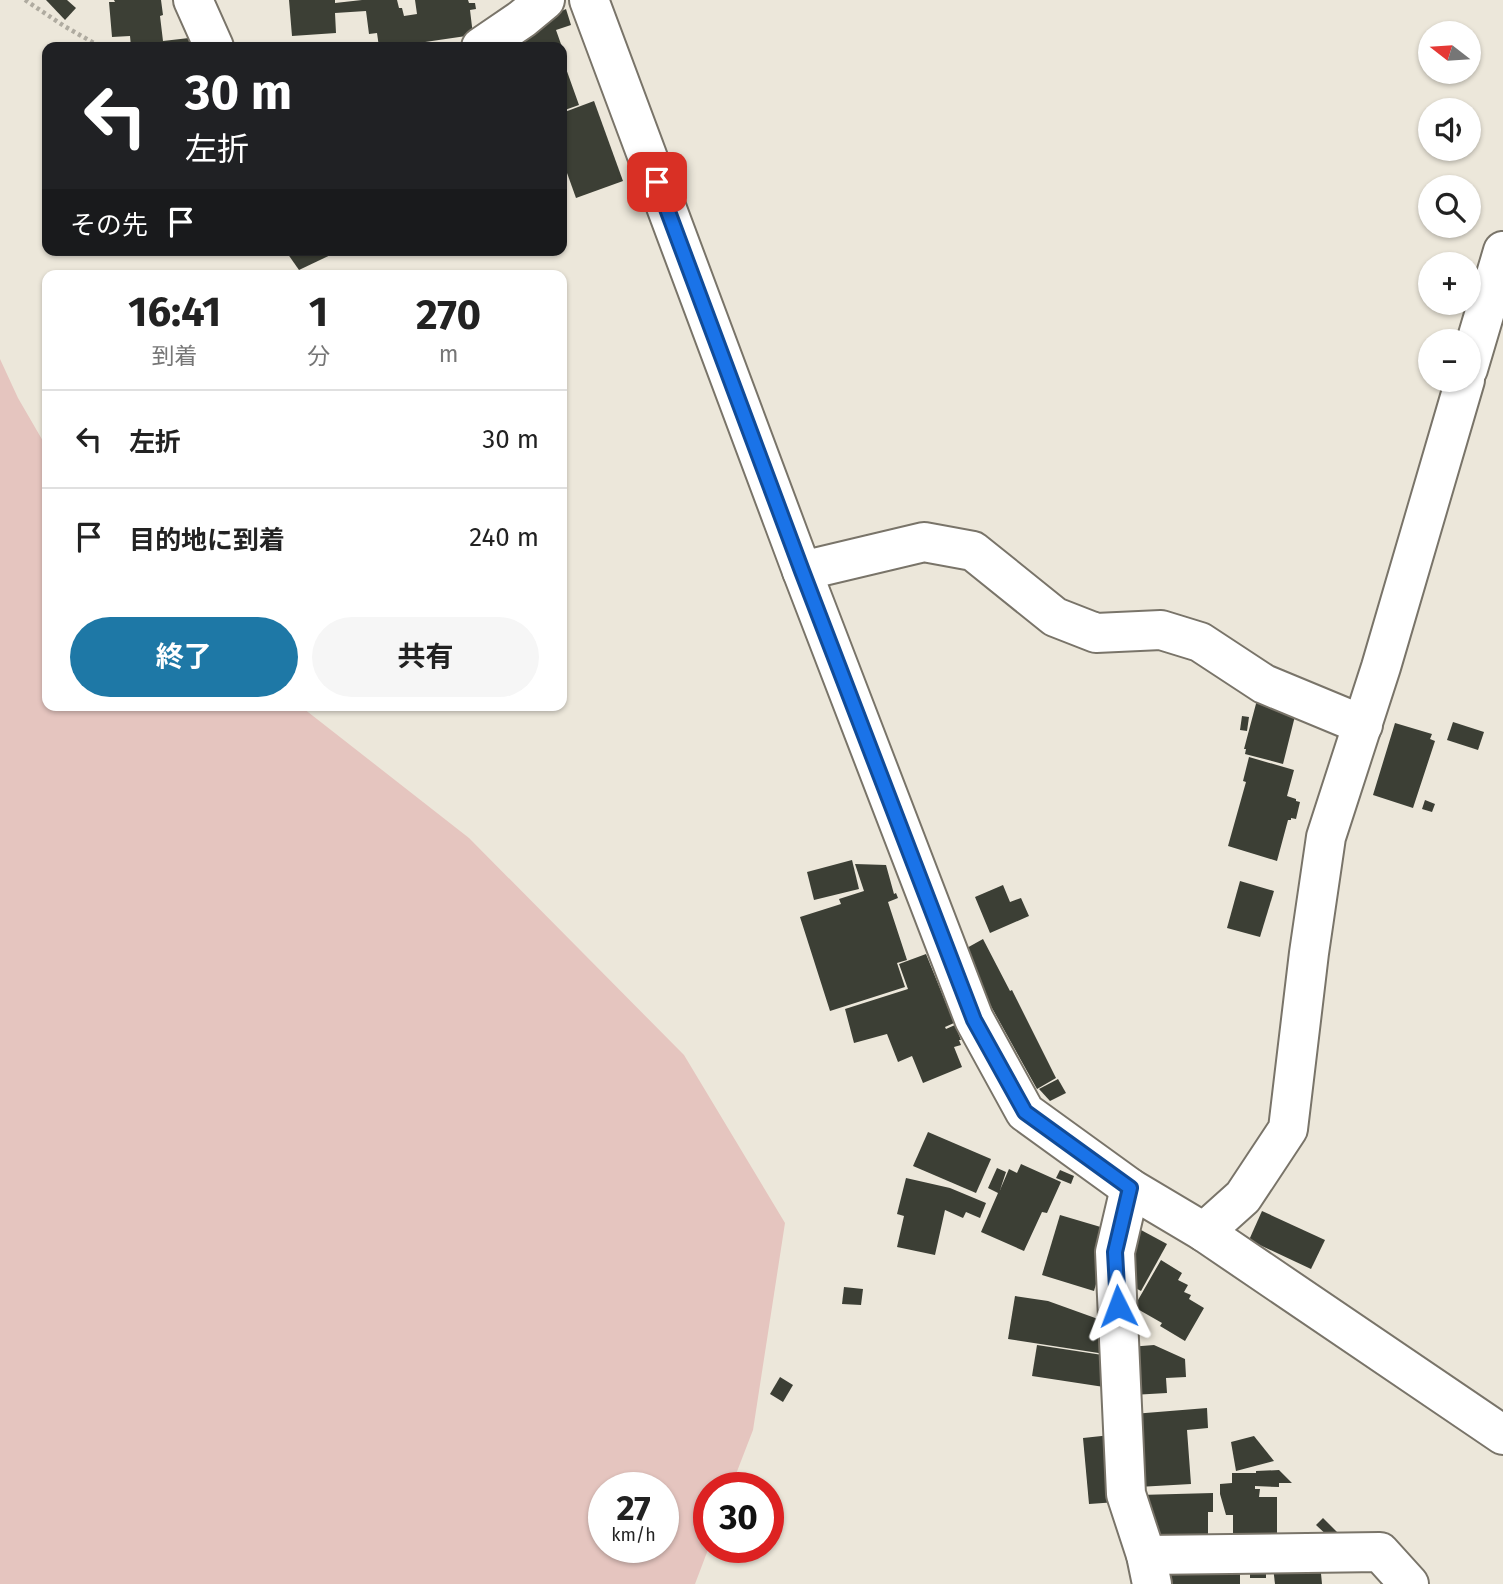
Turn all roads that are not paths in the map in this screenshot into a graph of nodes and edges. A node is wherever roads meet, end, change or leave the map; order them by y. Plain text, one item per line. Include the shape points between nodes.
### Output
1 (193, 0) edge
2 (544, 0) edge
3 (589, 0) edge
4 (212, 42) edge
5 (488, 42) edge
6 (1503, 251) edge
7 (1480, 329) edge
8 (1461, 392) edge
9 (802, 571) junction
10 (1363, 724) junction
11 (1130, 1188) junction
12 (1204, 1232) junction
13 (1503, 1434) edge
14 (1149, 1570) edge
15 (1409, 1584) edge

1 - 4 street
2 - 5 street
3 - 9 street
6 - 7 street
8 - 10 street
9 - 10 street via 924,542 973,551 1055,617 1096,633 1161,630 1200,642 1264,684
9 - 11 street via 974,1020 1025,1112
10 - 12 street via 1326,837 1289,1129 1243,1197
11 - 12 street
11 - 14 street via 1115,1252 1126,1494
12 - 13 street
14 - 15 street via 1380,1552

